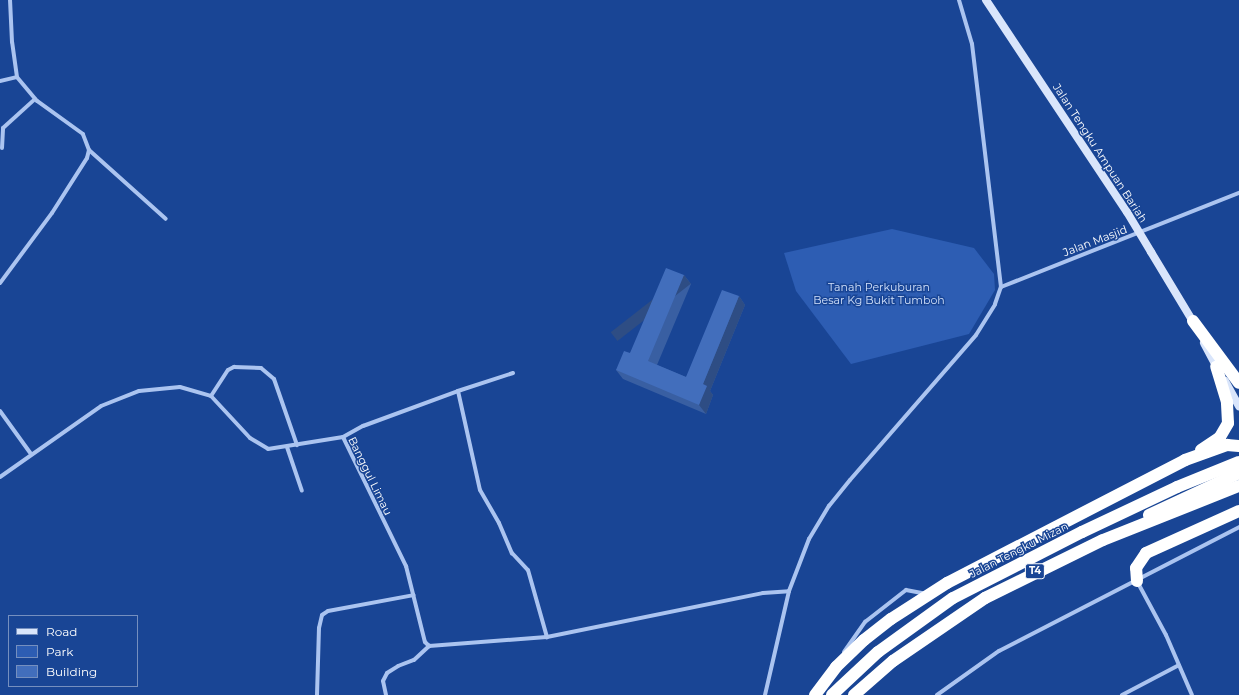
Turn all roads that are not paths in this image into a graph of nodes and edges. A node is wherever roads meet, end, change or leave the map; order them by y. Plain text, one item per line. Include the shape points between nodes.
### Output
1 (10, 0) edge
2 (959, 0) edge
3 (986, 0) edge
4 (17, 77) junction
5 (0, 81) edge
6 (35, 99) junction
7 (2, 148) dead end
8 (89, 150) junction
9 (1239, 193) edge
10 (166, 219) dead end
11 (0, 283) edge
12 (1001, 287) junction
13 (1193, 321) junction
14 (1216, 367) junction
15 (513, 373) dead end
16 (1239, 383) edge
17 (458, 391) junction
18 (211, 396) junction
19 (1239, 406) edge
20 (0, 411) edge
21 (342, 437) junction
22 (297, 445) junction
23 (1239, 446) edge
24 (288, 447) junction
25 (31, 454) junction
26 (1185, 460) junction
27 (1239, 462) edge
28 (1239, 473) edge
29 (0, 477) edge
30 (1239, 486) edge
31 (302, 491) dead end
32 (1239, 511) edge
33 (1239, 527) edge
34 (1103, 540) junction
35 (1137, 581) junction
36 (788, 592) junction
37 (414, 595) junction
38 (547, 637) junction
39 (429, 646) junction
40 (1179, 665) junction
41 (317, 695) edge
42 (386, 695) edge
43 (764, 695) edge
44 (815, 695) edge
45 (832, 695) edge
46 (854, 695) edge
47 (937, 695) edge
48 (1122, 695) edge
49 (1192, 695) edge

1 - 4 street
2 - 12 street via 972,44
3 - 13 main road, Jalan Tengku Ampuan Bariah, bridge via 1127,212
4 - 5 street
4 - 6 street
6 - 7 street via 3,128
6 - 8 street via 83,134
8 - 10 street
8 - 11 street via 84,163 52,213
9 - 12 street, Jalan Masjid
12 - 36 street via 976,335 829,506 802,555
13 - 14 main road, Jalan Tengku Ampuan Bariah
13 - 16 highway
14 - 19 main road, Jalan Tengku Ampuan Bariah
14 - 26 highway via 1227,402 1228,423 1220,437
15 - 17 street
17 - 21 street via 363,426
17 - 38 street via 480,490 499,522 512,553 528,570
18 - 22 street via 222,377 234,367 261,368 274,379
18 - 24 street, Banggul Limau via 257,444 268,449
18 - 25 street via 180,387 130,394 101,406
20 - 25 street
21 - 22 street, Banggul Limau
21 - 37 street, Banggul Limau via 406,566
22 - 24 street, Banggul Limau
23 - 26 highway via 1227,445
24 - 31 street
25 - 29 street
26 - 44 highway via 1028,539 891,618 836,667
27 - 45 highway, Jalan Tengku Mizan / T4 via 1177,487 1082,532 953,598 878,652
28 - 34 highway via 1170,503
30 - 34 highway, T4
32 - 35 highway via 1146,553 1136,568
33 - 35 street
34 - 46 highway, T4 via 985,598 899,656
35 - 40 street via 1166,634
35 - 47 street via 999,651
36 - 38 street via 763,593
36 - 43 street
37 - 39 street, Banggul Limau via 425,642
37 - 41 street via 328,611 322,615 318,628
38 - 39 street
39 - 42 street via 414,660 387,673 383,681
40 - 48 street
40 - 49 street

